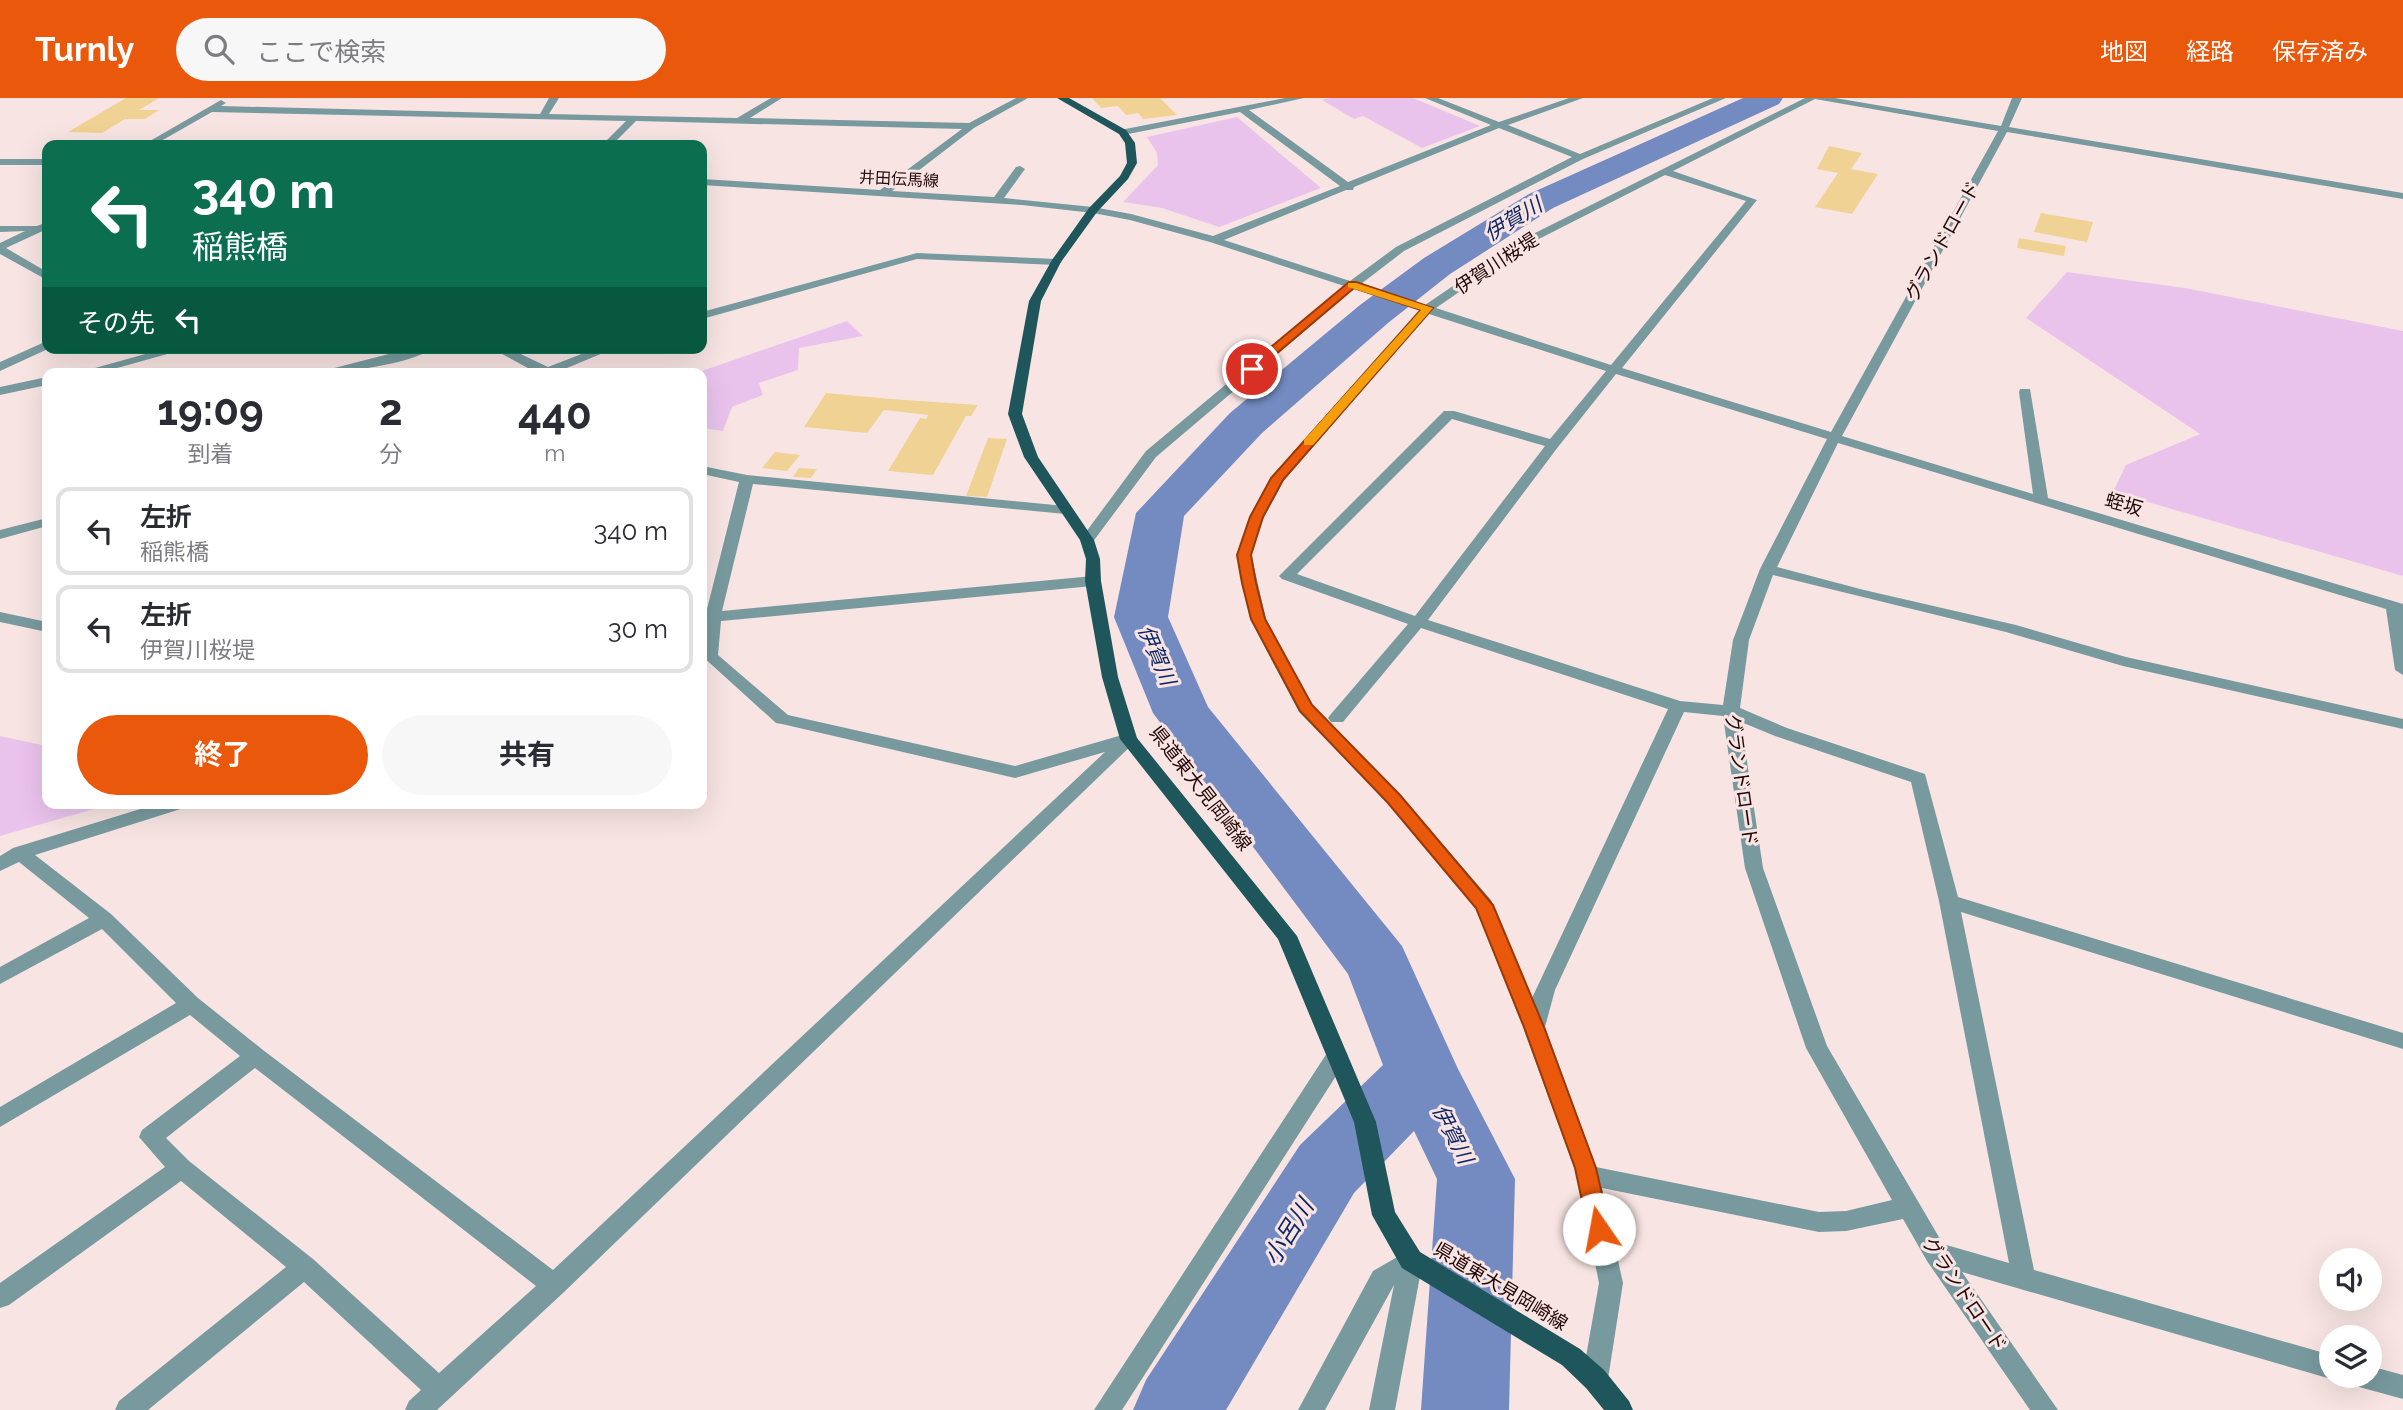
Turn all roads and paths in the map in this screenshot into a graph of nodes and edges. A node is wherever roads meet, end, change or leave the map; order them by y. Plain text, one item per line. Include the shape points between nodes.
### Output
1 (229, 98) edge
2 (365, 98) edge
3 (554, 98) edge
4 (777, 98) edge
5 (1023, 98) edge
6 (1062, 98) edge
7 (1299, 98) edge
8 (1430, 98) edge
9 (1578, 98) edge
10 (1721, 98) edge
11 (1812, 98) edge
12 (1819, 98) edge
13 (2017, 98) edge
14 (211, 109) junction
15 (1241, 109) junction
16 (346, 111) junction
17 (543, 116) junction
18 (634, 118) junction
19 (740, 120) junction
20 (971, 127) junction
21 (1497, 127) junction
22 (2003, 131) junction
23 (1123, 132) junction
24 (158, 140) edge
25 (612, 140) edge
26 (1580, 158) junction
27 (0, 162) edge
28 (42, 162) edge
29 (1020, 169) dead end
30 (1665, 172) junction
31 (707, 182) edge
32 (1349, 188) junction
33 (881, 194) junction
34 (2403, 196) edge
35 (996, 200) junction
36 (1093, 209) junction
37 (42, 227) edge
38 (0, 229) edge
39 (42, 229) edge
40 (1214, 240) junction
41 (0, 248) edge
42 (1056, 262) junction
43 (42, 274) edge
44 (1353, 284) junction
45 (1428, 308) junction
46 (707, 315) edge
47 (42, 347) edge
48 (159, 354) edge
49 (402, 354) edge
50 (509, 354) edge
51 (593, 354) edge
52 (0, 367) edge
53 (103, 368) edge
54 (342, 368) edge
55 (537, 368) edge
56 (556, 368) edge
57 (1615, 370) junction
58 (42, 382) edge
59 (0, 391) edge
60 (2025, 392) dead end
61 (1834, 438) junction
62 (1553, 444) junction
63 (707, 471) edge
64 (747, 479) junction
65 (2040, 501) junction
66 (1065, 510) junction
67 (42, 523) edge
68 (0, 535) edge
69 (1087, 540) junction
70 (1768, 569) junction
71 (1093, 581) junction
72 (2398, 607) edge
73 (0, 617) edge
74 (708, 617) edge
75 (1418, 622) junction
76 (42, 626) edge
77 (2403, 670) edge
78 (1678, 705) junction
79 (1731, 711) junction
80 (1337, 718) dead end
81 (2403, 724) edge
82 (1129, 739) junction
83 (162, 809) edge
84 (20, 853) junction
85 (0, 864) edge
86 (1949, 901) junction
87 (104, 919) junction
88 (0, 976) edge
89 (191, 1004) junction
90 (1534, 1027) junction
91 (2403, 1041) edge
92 (255, 1056) junction
93 (1337, 1056) junction
94 (0, 1118) edge
95 (181, 1168) junction
96 (1588, 1175) junction
97 (1909, 1207) junction
98 (1935, 1253) junction
99 (1411, 1260) junction
100 (304, 1268) junction
101 (2025, 1280) junction
102 (554, 1285) junction
103 (0, 1297) edge
104 (2319, 1364) edge
105 (1595, 1379) junction
106 (2382, 1382) edge
107 (2403, 1387) edge
108 (439, 1390) junction
109 (128, 1410) edge
110 (418, 1410) edge
111 (1107, 1410) edge
112 (1311, 1410) edge
113 (1382, 1410) edge
114 (1620, 1410) edge
115 (2045, 1410) edge

1 - 14 street
2 - 16 street
3 - 17 street
4 - 19 street
5 - 20 street
6 - 23 main road
7 - 15 street
8 - 21 street
9 - 21 street
10 - 26 street
11 - 30 street, 伊賀川桜堤
12 - 22 street
13 - 22 street, グランドロード
14 - 16 street
14 - 24 street
15 - 23 street
15 - 32 street
16 - 17 street
17 - 18 street
18 - 19 street
18 - 25 street
19 - 20 street
20 - 33 street
21 - 26 street
21 - 32 street
22 - 34 street
22 - 61 street, グランドロード
23 - 36 main road, 県道東大見岡崎線 via 1130,143 1132,163
26 - 44 street via 1400,249
27 - 28 street
29 - 35 street
30 - 45 street, 伊賀川桜堤 via 1523,243
30 - 57 street via 1752,200
31 - 33 street, 井田伝馬線
32 - 40 street
33 - 35 street, 井田伝馬線
35 - 36 street, 井田伝馬線
36 - 40 street, 井田伝馬線
36 - 42 main road, 県道東大見岡崎線
37 - 38 street
39 - 41 street
40 - 44 street, 井田伝馬線
41 - 43 street
42 - 46 street via 917,256
42 - 66 main road, 県道東大見岡崎線 via 1035,301 1015,414 1031,457
44 - 45 street, 井田伝馬線
44 - 69 street via 1151,453
45 - 57 street, 蛭坂
45 - 90 street, 伊賀川桜堤 via 1278,478 1256,517 1244,555 1258,619 1305,708 1394,799 1484,905
47 - 52 street
48 - 53 street
49 - 54 street
50 - 55 street
51 - 56 street
57 - 61 street, 蛭坂
57 - 62 street
58 - 59 street
60 - 65 street
61 - 65 street, 蛭坂
61 - 70 street, グランドロード
62 - 75 street
62 - 75 street via 1449,414 1287,576
63 - 64 street
64 - 66 street
64 - 74 street
65 - 72 street, 蛭坂
66 - 69 main road, 県道東大見岡崎線
67 - 68 street
69 - 71 main road, 県道東大見岡崎線
70 - 79 street, グランドロード via 1741,639
70 - 81 street via 2010,628 2123,661
71 - 74 street
71 - 82 main road, 県道東大見岡崎線 via 1110,677
72 - 77 street
73 - 76 street
74 - 82 street via 709,656 782,719 1015,772
75 - 78 street
75 - 80 street
78 - 79 street
78 - 90 street via 1545,990
79 - 86 street via 1919,778
79 - 97 street, グランドロード via 1754,869 1817,1048
82 - 93 main road, 県道東大見岡崎線 via 1287,936
82 - 102 street
83 - 84 street
84 - 85 street
84 - 87 street
86 - 91 street
86 - 101 street
87 - 88 street
87 - 89 street
89 - 92 street
89 - 94 street
90 - 96 street, 伊賀川桜堤
92 - 95 street via 150,1137
92 - 102 street
93 - 99 main road, 県道東大見岡崎線 via 1365,1122 1384,1215
93 - 111 street
95 - 100 street
95 - 103 street
96 - 97 street via 1819,1222
96 - 105 street, 伊賀川桜堤 via 1611,1283
97 - 98 street, グランドロード
98 - 101 street
98 - 115 street, グランドロード
99 - 105 main road, 県道東大見岡崎線 via 1571,1357
99 - 112 street via 1382,1279
99 - 113 street
100 - 108 street
100 - 109 street
101 - 104 street
102 - 108 street
105 - 114 main road, 県道東大見岡崎線
106 - 107 street
108 - 110 street

